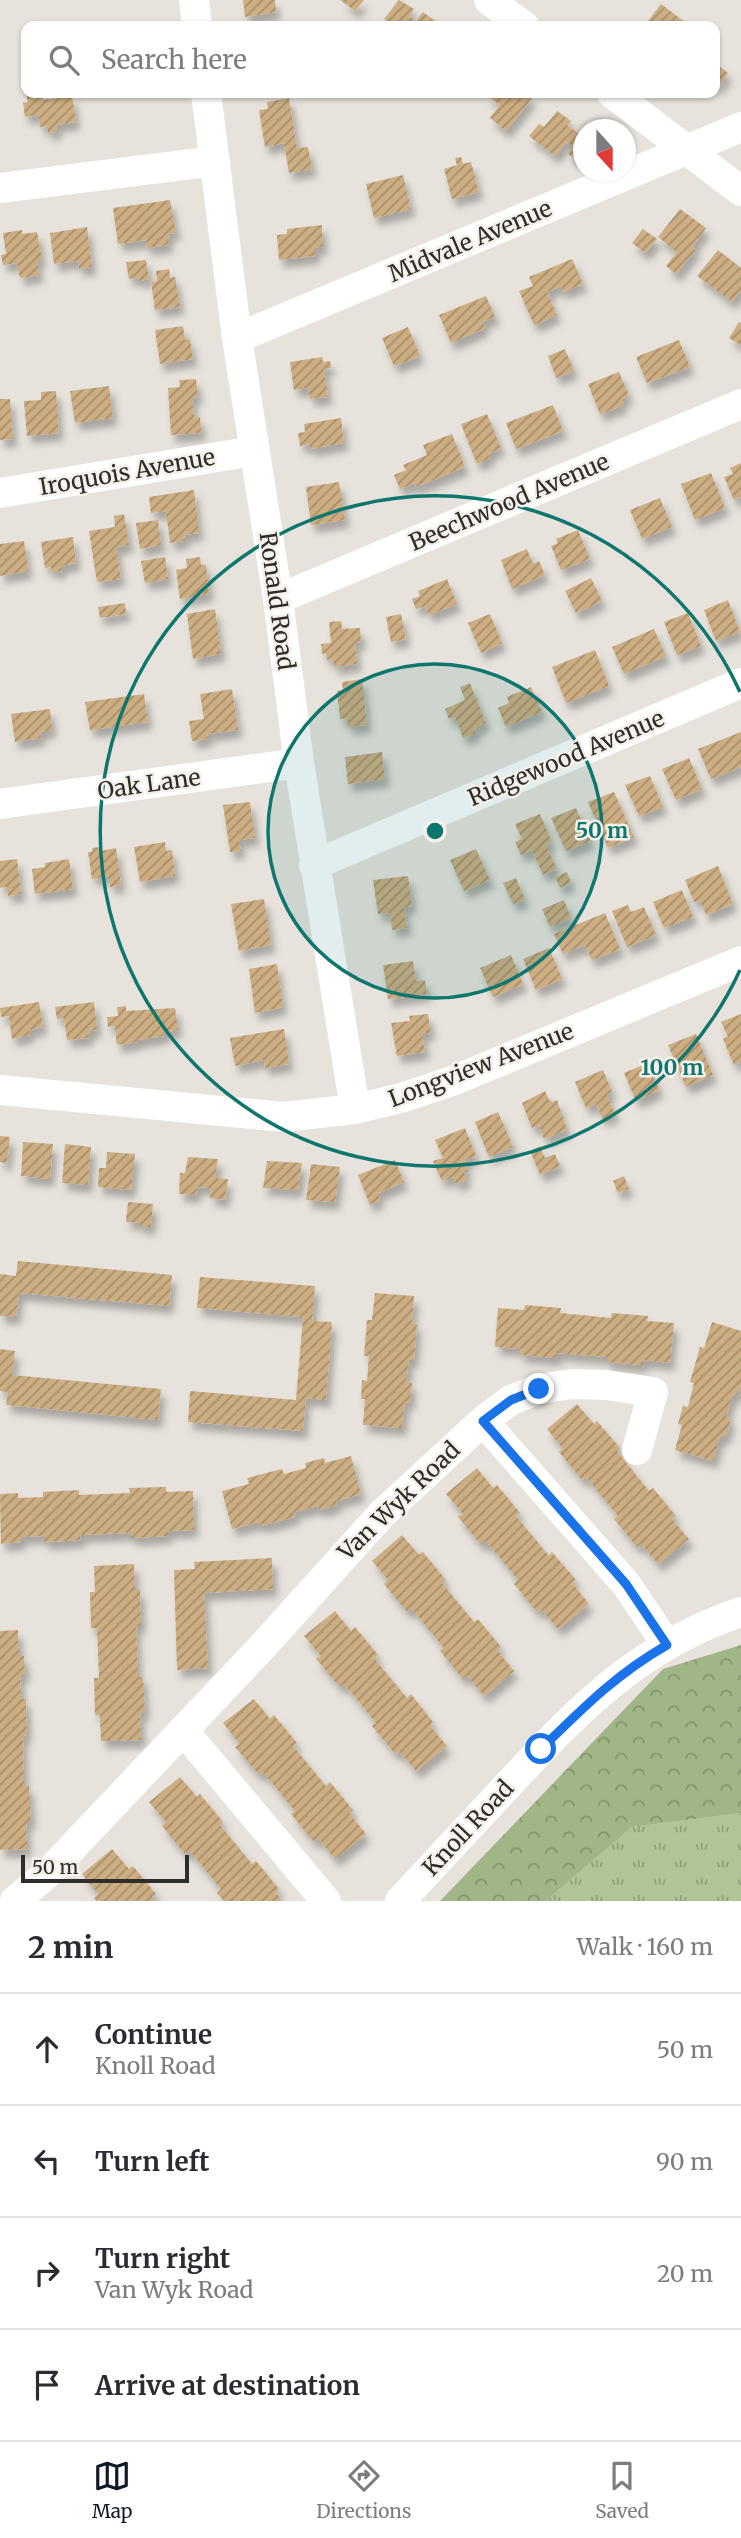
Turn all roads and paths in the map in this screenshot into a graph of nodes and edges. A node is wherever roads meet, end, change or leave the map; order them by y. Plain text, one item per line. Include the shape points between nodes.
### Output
1 (194, 0) edge
2 (489, 0) edge
3 (196, 21) edge
4 (517, 21) edge
5 (207, 98) edge
6 (619, 98) edge
7 (741, 127) edge
8 (687, 149) junction
9 (215, 161) junction
10 (0, 188) edge
11 (741, 191) edge
12 (237, 338) junction
13 (741, 404) edge
14 (254, 451) junction
15 (0, 493) edge
16 (278, 599) junction
17 (741, 683) edge
18 (299, 763) junction
19 (0, 804) edge
20 (314, 865) junction
21 (741, 961) edge
22 (0, 1090) edge
23 (355, 1109) junction
24 (483, 1421) junction
25 (638, 1450) dead end
26 (741, 1612) edge
27 (667, 1645) junction
28 (183, 1730) junction
29 (15, 1901) edge
30 (326, 1901) edge
31 (400, 1901) edge

1 - 3 street
2 - 4 street
5 - 9 street, Ronald Road
6 - 8 street
7 - 8 street, Midvale Avenue
8 - 11 street
8 - 12 street, Midvale Avenue
9 - 10 street
9 - 12 street, Ronald Road
12 - 14 street, Ronald Road
13 - 16 street, Beechwood Avenue
14 - 15 street, Iroquois Avenue
14 - 16 street, Ronald Road
16 - 18 street, Ronald Road
17 - 20 street, Ridgewood Avenue
18 - 19 street, Oak Lane
18 - 20 street, Ronald Road
20 - 23 street, Ronald Road
21 - 23 street, Longview Avenue via 455,1080
22 - 23 street, Longview Avenue via 284,1117
24 - 25 street, Van Wyk Road via 511,1400 539,1389 572,1384 653,1392
24 - 27 street via 626,1584
24 - 28 street, Van Wyk Road via 382,1514
26 - 27 street, Knoll Road
27 - 31 street, Knoll Road via 602,1689
28 - 29 street, Van Wyk Road via 49,1872
28 - 30 street

